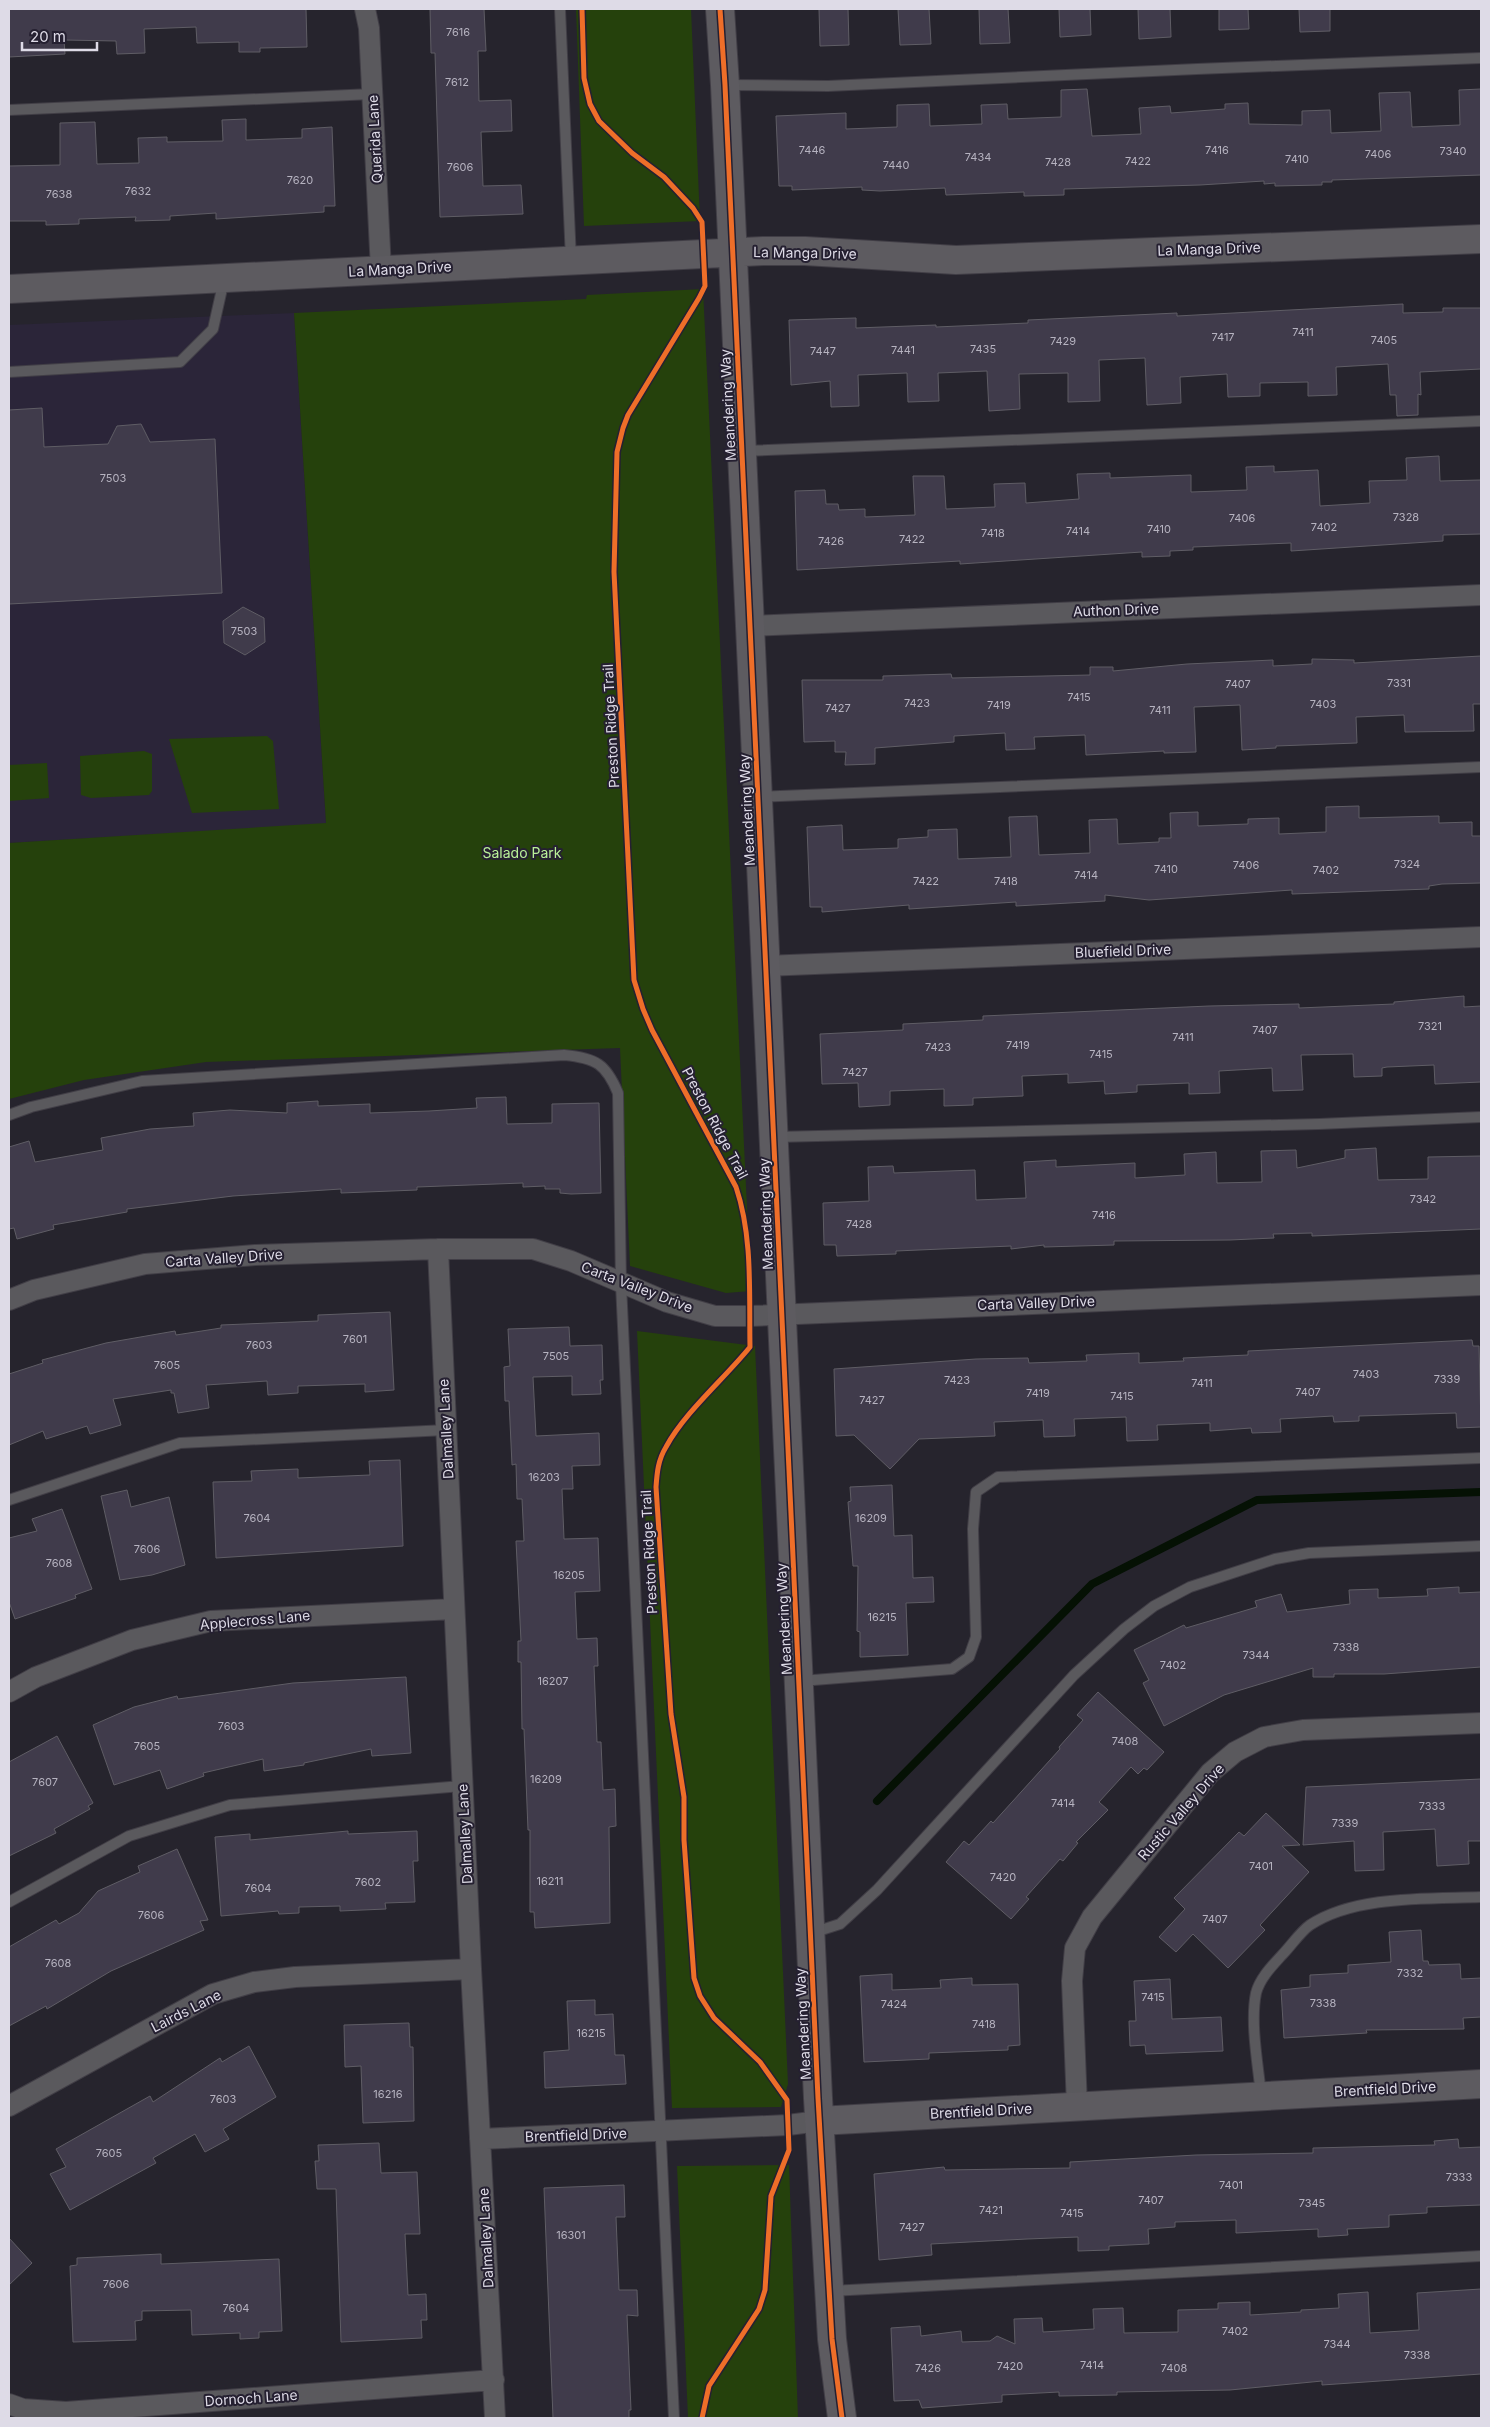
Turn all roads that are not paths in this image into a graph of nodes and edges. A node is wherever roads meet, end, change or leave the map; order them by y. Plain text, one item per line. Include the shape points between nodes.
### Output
1 (365, 9) edge
2 (560, 9) edge
3 (720, 9) edge
4 (1481, 58) edge
5 (725, 85) junction
6 (372, 94) junction
7 (9, 110) edge
8 (1481, 239) edge
9 (732, 253) junction
10 (571, 261) junction
11 (381, 270) junction
12 (224, 277) junction
13 (9, 289) edge
14 (9, 372) edge
15 (1481, 421) edge
16 (741, 451) junction
17 (1481, 595) edge
18 (750, 626) junction
19 (1481, 768) edge
20 (758, 797) junction
21 (1481, 937) edge
22 (765, 966) junction
23 (9, 1114) edge
24 (1481, 1117) edge
25 (774, 1137) junction
26 (438, 1249) junction
27 (621, 1284) junction
28 (1481, 1285) edge
29 (9, 1300) edge
30 (781, 1314) junction
31 (446, 1430) junction
32 (1481, 1458) edge
33 (9, 1500) edge
34 (1481, 1546) edge
35 (454, 1609) junction
36 (798, 1681) junction
37 (9, 1692) edge
38 (1481, 1722) edge
39 (462, 1786) junction
40 (1481, 1897) edge
41 (9, 1902) edge
42 (810, 1934) junction
43 (471, 1969) junction
44 (1481, 2084) edge
45 (1261, 2096) junction
46 (9, 2106) edge
47 (1077, 2106) junction
48 (820, 2121) junction
49 (660, 2131) junction
50 (480, 2139) junction
51 (1481, 2256) edge
52 (828, 2291) junction
53 (494, 2380) junction
54 (9, 2404) edge
55 (495, 2418) edge
56 (674, 2418) edge
57 (842, 2418) edge

1 - 6 street, Querida Lane
2 - 10 lane
3 - 5 street, Meandering Way
4 - 5 lane via 828,86
5 - 9 street, Meandering Way
6 - 7 lane
6 - 11 street, Querida Lane
8 - 9 street, La Manga Drive via 956,260 805,251
9 - 10 street, La Manga Drive
9 - 16 street, Meandering Way
10 - 11 street, La Manga Drive
11 - 12 street, La Manga Drive
12 - 13 street, La Manga Drive
12 - 14 lane via 214,329 180,362
15 - 16 lane
16 - 18 street, Meandering Way
17 - 18 street, Authon Drive
18 - 20 street, Meandering Way
19 - 20 lane
20 - 22 street, Meandering Way
21 - 22 street, Bluefield Drive
22 - 25 street, Meandering Way
23 - 27 lane via 142,1081 554,1056 585,1057 604,1066 618,1093
24 - 25 lane
25 - 30 street, Meandering Way
26 - 27 street, Carta Valley Drive via 533,1250 571,1261
26 - 29 street, Carta Valley Drive via 255,1255 145,1264 34,1290
26 - 31 street, Dalmalley Lane
27 - 30 street, Carta Valley Drive via 715,1316
27 - 49 lane
28 - 30 street, Carta Valley Drive
30 - 36 street, Meandering Way
31 - 33 lane via 180,1443
31 - 35 street, Dalmalley Lane
32 - 36 lane via 998,1477 976,1492 973,1529 976,1637 968,1657 952,1669
34 - 42 lane via 1309,1553 1275,1559 1190,1587 1154,1606 1074,1675 877,1890 840,1924
35 - 37 street, Applecross Lane via 211,1621 132,1640 36,1677
35 - 39 street, Dalmalley Lane
36 - 42 street, Meandering Way
38 - 47 street, Rustic Valley Drive via 1303,1730 1264,1738 1235,1752 1210,1773 1092,1917 1075,1948 1072,1981
39 - 41 lane via 230,1805 129,1836
39 - 43 street, Dalmalley Lane
40 - 45 lane via 1365,1905 1333,1912 1309,1926 1265,1974 1257,1991 1254,2012
42 - 48 street, Meandering Way
43 - 46 street, Lairds Lane via 295,1977 213,1994
43 - 50 street, Dalmalley Lane
44 - 45 street, Brentfield Drive
45 - 47 street, Brentfield Drive
47 - 48 street, Brentfield Drive
48 - 49 street, Brentfield Drive
48 - 52 street, Meandering Way
49 - 50 street, Brentfield Drive
49 - 56 lane
50 - 53 street, Dalmalley Lane
51 - 52 lane
52 - 57 street, Meandering Way
53 - 54 street, Dornoch Lane via 66,2412 23,2409
53 - 55 street, Dalmalley Lane

